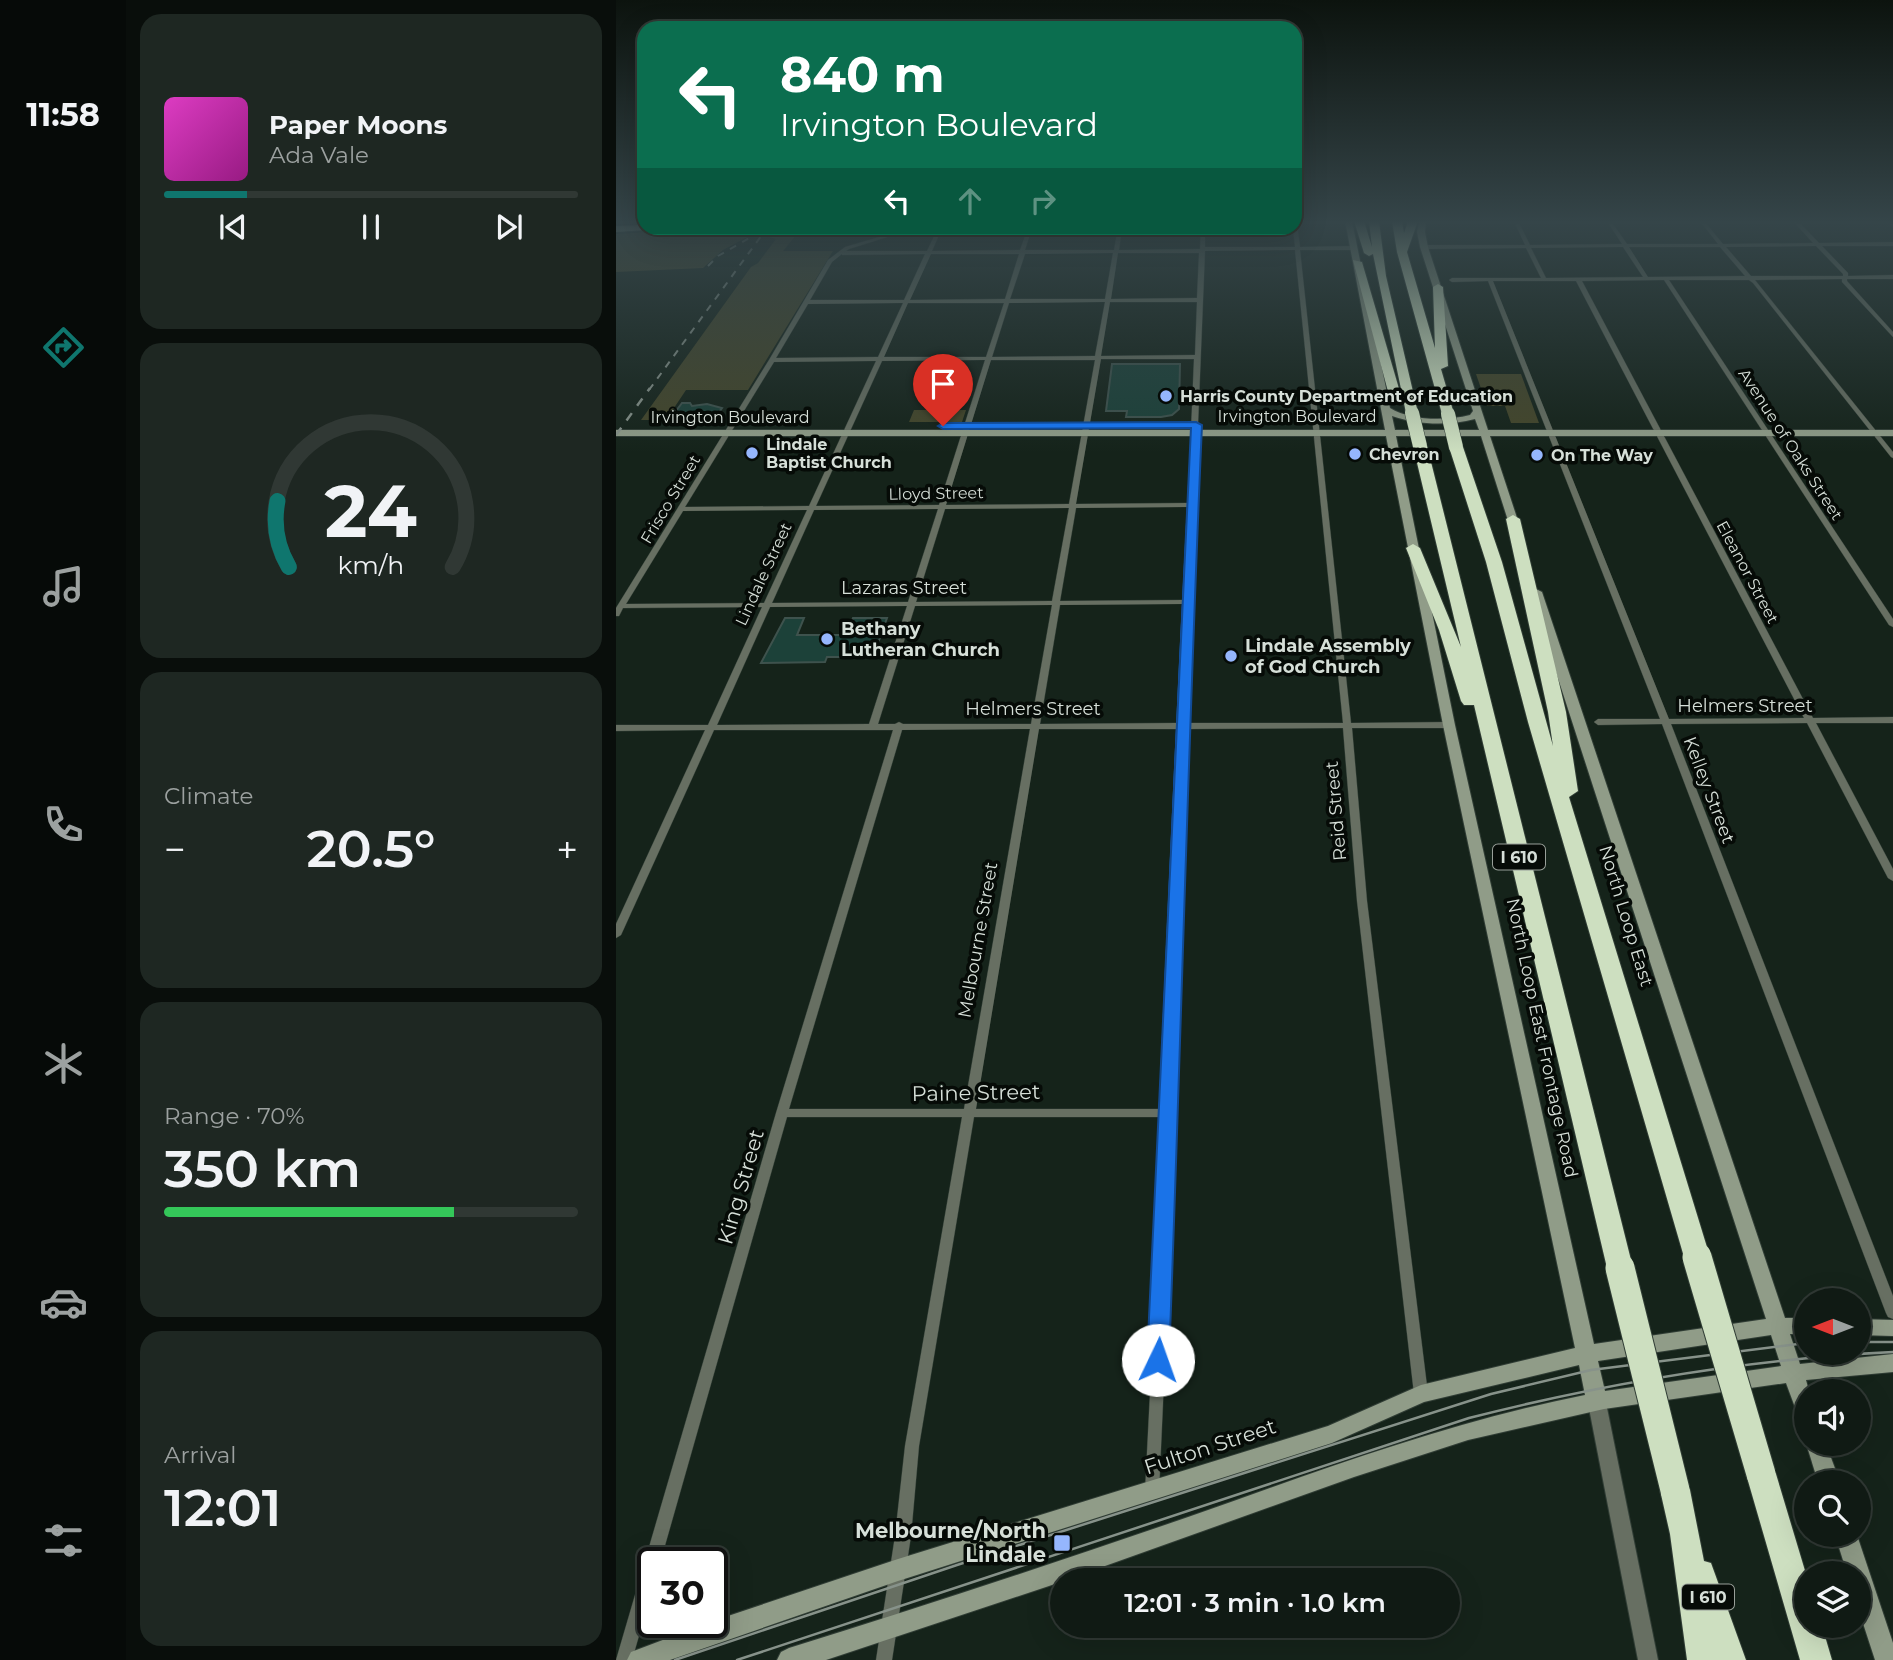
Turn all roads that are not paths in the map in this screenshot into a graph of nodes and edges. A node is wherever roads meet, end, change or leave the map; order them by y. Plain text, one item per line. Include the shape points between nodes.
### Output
1 (808, 298) edge
2 (909, 298) edge
3 (1008, 298) edge
4 (1303, 298) edge
5 (1364, 298) edge
6 (1369, 298) edge
7 (1385, 298) edge
8 (1415, 298) edge
9 (1439, 298) edge
10 (1442, 298) edge
11 (1498, 298) edge
12 (1588, 298) edge
13 (1678, 298) edge
14 (1767, 298) edge
15 (1860, 298) edge
16 (1200, 300) joint
17 (1107, 301) junction
18 (806, 302) junction
19 (907, 302) junction
20 (1007, 302) junction
21 (1893, 335) edge
22 (1198, 357) junction
23 (988, 358) junction
24 (1098, 358) junction
25 (881, 359) junction
26 (772, 360) junction
27 (1385, 409) junction
28 (1446, 410) junction
29 (1478, 411) junction
30 (1406, 413) junction
31 (616, 425) edge
32 (1893, 425) edge
33 (729, 428) junction
34 (1196, 428) junction
35 (1315, 428) junction
36 (690, 429) junction
37 (1085, 429) junction
38 (1872, 429) junction
39 (847, 430) junction
40 (966, 430) junction
41 (1657, 430) junction
42 (1765, 430) junction
43 (1551, 431) junction
44 (616, 433) edge
45 (1893, 433) edge
46 (1389, 434) junction
47 (1486, 437) junction
48 (1893, 456) edge
49 (1071, 505) junction
50 (1192, 505) junction
51 (941, 507) junction
52 (680, 509) junction
53 (811, 509) junction
54 (1513, 519) junction
55 (1413, 548) junction
56 (1187, 602) junction
57 (911, 604) junction
58 (1056, 604) junction
59 (766, 605) junction
60 (618, 610) edge
61 (1893, 625) edge
62 (1893, 720) edge
63 (1810, 721) junction
64 (1598, 722) dead end
65 (1666, 722) junction
66 (1182, 724) junction
67 (1347, 724) junction
68 (1450, 724) junction
69 (899, 725) junction
70 (1034, 725) junction
71 (873, 726) junction
72 (616, 728) edge
73 (710, 728) junction
74 (1514, 835) junction
75 (1578, 854) junction
76 (1893, 878) edge
77 (616, 935) edge
78 (782, 1113) junction
79 (968, 1113) junction
80 (1170, 1113) junction
81 (1893, 1313) edge
82 (1776, 1326) junction
83 (1794, 1326) edge
84 (1871, 1327) edge
85 (1893, 1328) edge
86 (1587, 1354) junction
87 (1893, 1363) edge
88 (1793, 1372) junction
89 (1795, 1379) edge
90 (1421, 1394) junction
91 (1597, 1402) junction
92 (1152, 1492) junction
93 (1685, 1534) junction
94 (1850, 1547) edge
95 (898, 1570) junction
96 (890, 1627) junction
97 (624, 1660) edge
98 (639, 1660) edge
99 (789, 1660) edge
100 (884, 1660) edge
101 (1648, 1660) edge
102 (1703, 1660) edge
103 (1730, 1660) edge
104 (1816, 1660) edge
105 (1887, 1660) edge

1 - 18 street, Frisco Street
2 - 19 street, Lindale Street
3 - 20 street
4 - 35 street, Reid Street
5 - 27 main road, North Loop East Frontage Road
6 - 30 highway
7 - 30 highway, I 610
8 - 28 highway, North Loop East
9 - 28 highway
10 - 29 main road
11 - 43 street, Kelley Street
12 - 41 street, Eleanor Street
13 - 42 street, Avenue of Oaks Street
14 - 38 street
15 - 21 street
16 - 17 street
16 - 22 street
17 - 20 street
17 - 24 street, Melbourne Street
18 - 19 street
18 - 26 street, Frisco Street
19 - 20 street
19 - 25 street, Lindale Street
20 - 23 street
22 - 24 street
22 - 34 street
23 - 24 street
23 - 25 street
23 - 40 street
24 - 37 street, Melbourne Street
25 - 26 street
25 - 39 street, Lindale Street
26 - 33 street, Frisco Street
27 - 29 main road via 1404,418 1461,420
27 - 46 main road, North Loop East Frontage Road
28 - 75 highway, North Loop East, bridge
29 - 47 main road
30 - 74 highway, I 610, bridge
31 - 36 main road, Irvington Boulevard
32 - 38 main road, Irvington Boulevard
33 - 36 main road, Irvington Boulevard
33 - 39 main road, Irvington Boulevard
33 - 52 street, Frisco Street
34 - 35 main road, Irvington Boulevard
34 - 37 main road, Irvington Boulevard
34 - 50 street
35 - 46 main road, Irvington Boulevard
35 - 67 street, Reid Street
36 - 44 main road, Irvington Boulevard
37 - 40 main road, Irvington Boulevard
37 - 49 street, Melbourne Street
38 - 42 main road, Irvington Boulevard
38 - 45 main road, Irvington Boulevard
38 - 48 street
39 - 40 main road, Irvington Boulevard
39 - 53 street, Lindale Street
40 - 51 street
41 - 42 main road, Irvington Boulevard
41 - 43 main road, Irvington Boulevard
41 - 63 street, Eleanor Street
42 - 61 street, Avenue of Oaks Street
43 - 47 main road, Irvington Boulevard
43 - 65 street, Kelley Street
46 - 47 main road, Irvington Boulevard
46 - 47 main road via 1402,440 1469,442
46 - 55 main road, North Loop East Frontage Road
47 - 54 main road
49 - 50 street, Lloyd Street
49 - 51 street, Lloyd Street
49 - 58 street, Melbourne Street
50 - 56 street
51 - 53 street, Lloyd Street
51 - 57 street
52 - 53 street, Lloyd Street
52 - 60 street, Frisco Street
53 - 59 street, Lindale Street
54 - 75 highway via 1557,712
54 - 82 main road
55 - 68 main road, North Loop East Frontage Road
55 - 74 highway via 1447,630
56 - 58 street, Lazaras Street
56 - 66 street
57 - 58 street, Lazaras Street
57 - 59 street, Lazaras Street
57 - 71 street
58 - 70 street, Melbourne Street
59 - 60 street, Lazaras Street
59 - 73 street, Lindale Street
62 - 63 street, Helmers Street
63 - 65 street, Helmers Street
63 - 76 street, Eleanor Street
64 - 65 street, Helmers Street
65 - 81 street, Kelley Street
66 - 67 street, Helmers Street
66 - 70 street, Helmers Street
66 - 80 street
67 - 68 street, Helmers Street
67 - 90 street, Reid Street via 1362,901
68 - 86 main road, North Loop East Frontage Road
69 - 70 street, Helmers Street
69 - 71 street, Helmers Street
69 - 78 street, King Street
70 - 79 street, Melbourne Street
71 - 73 street, Helmers Street
72 - 73 street, Helmers Street
73 - 77 street, Lindale Street
74 - 93 highway, I 610, bridge
75 - 104 highway, North Loop East, bridge
78 - 79 street, Paine Street
78 - 97 street, King Street
79 - 80 street, Paine Street
79 - 95 street, Melbourne Street via 912,1446
80 - 92 street
82 - 83 main road, Fulton Street
82 - 86 main road, Fulton Street
82 - 88 main road
84 - 85 main road
86 - 90 main road, Fulton Street
86 - 91 main road, North Loop East Frontage Road
87 - 88 main road
88 - 89 main road
88 - 91 main road
90 - 92 main road, Fulton Street via 1332,1434
91 - 96 main road via 1504,1422 1406,1453
91 - 101 street, North Loop East Frontage Road
92 - 95 main road, Fulton Street
93 - 102 highway
93 - 103 highway, I 610
94 - 105 main road
95 - 96 street, Melbourne Street
95 - 98 main road, Fulton Street
96 - 99 main road
96 - 100 street, Melbourne Street

